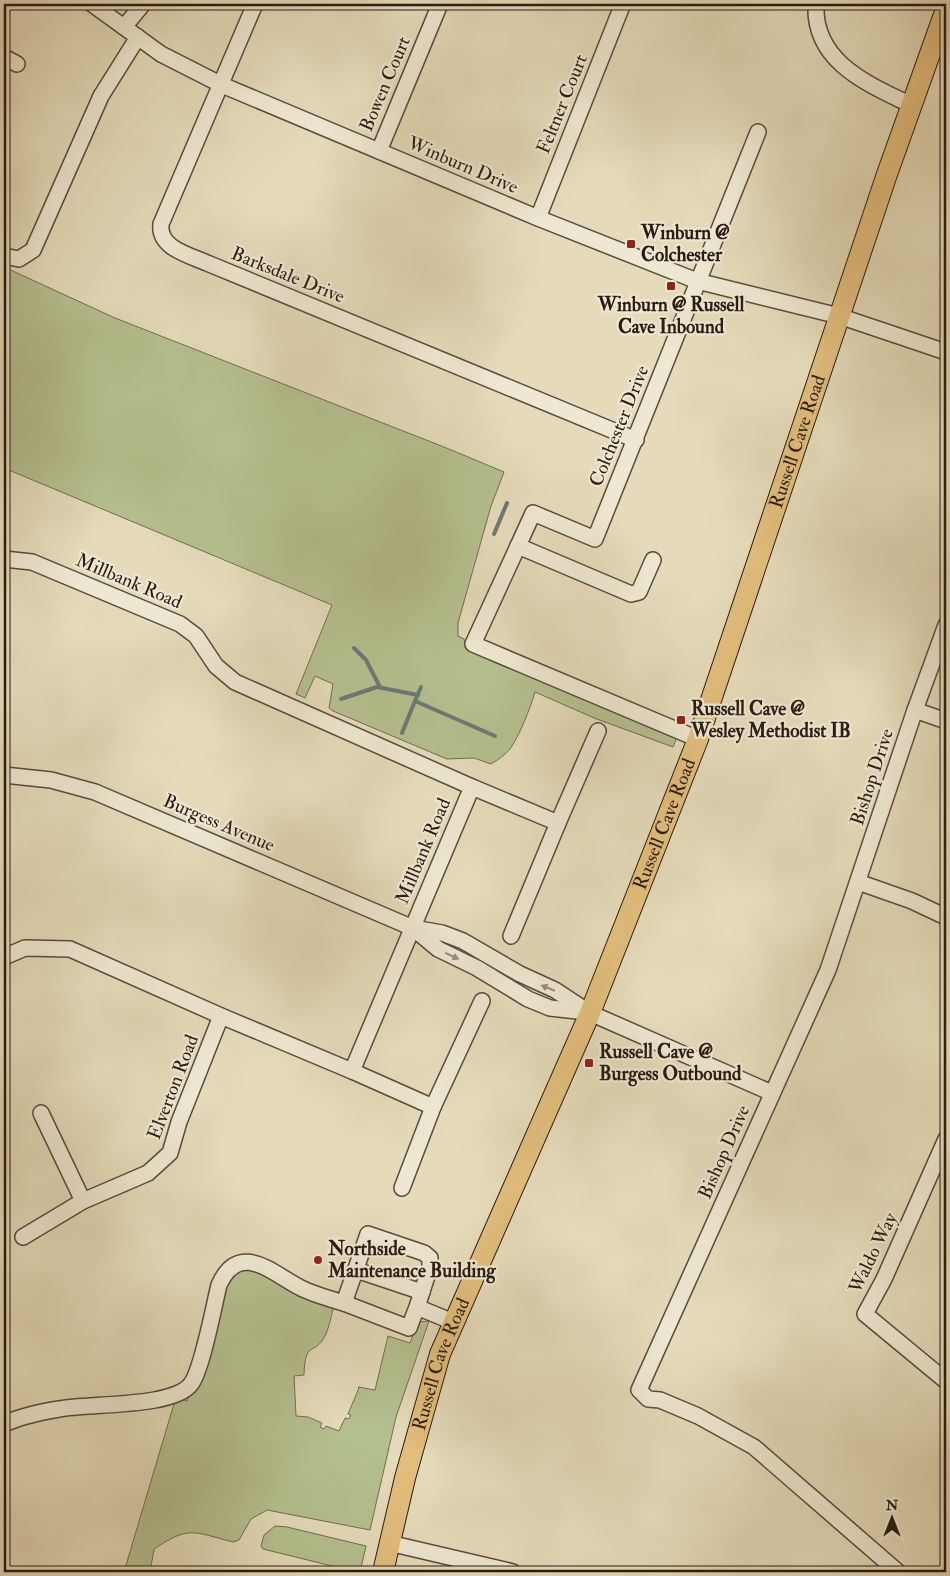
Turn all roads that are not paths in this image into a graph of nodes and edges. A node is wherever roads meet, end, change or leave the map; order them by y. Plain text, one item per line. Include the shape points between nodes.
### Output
1 (92, 4) edge
2 (143, 4) edge
3 (255, 4) edge
4 (440, 4) edge
5 (816, 4) edge
6 (622, 6) dead end
7 (946, 8) edge
8 (124, 27) junction
9 (138, 37) junction
10 (222, 85) junction
11 (912, 105) junction
12 (758, 132) dead end
13 (379, 151) junction
14 (538, 218) junction
15 (4, 256) edge
16 (697, 281) junction
17 (840, 316) junction
18 (946, 352) edge
19 (636, 440) junction
20 (518, 546) junction
21 (4, 559) edge
22 (654, 560) dead end
23 (946, 625) edge
24 (915, 710) junction
25 (946, 721) edge
26 (598, 731) dead end
27 (698, 739) junction
28 (4, 775) edge
29 (472, 788) junction
30 (558, 823) junction
31 (858, 882) junction
32 (946, 917) edge
33 (413, 928) junction
34 (511, 936) dead end
35 (4, 957) edge
36 (482, 1001) dead end
37 (590, 1013) junction
38 (221, 1016) junction
39 (352, 1071) junction
40 (772, 1093) junction
41 (433, 1107) junction
42 (41, 1113) dead end
43 (946, 1140) edge
44 (402, 1188) dead end
45 (83, 1201) junction
46 (23, 1236) dead end
47 (356, 1270) junction
48 (422, 1292) junction
49 (344, 1303) junction
50 (417, 1307) junction
51 (453, 1322) junction
52 (946, 1381) edge
53 (4, 1424) edge
54 (389, 1543) junction
55 (383, 1572) edge
56 (513, 1572) edge
57 (898, 1572) edge

1 - 8 street, Winburn Drive
2 - 8 street
3 - 10 street, Barksdale Drive
4 - 13 street, Bowen Court
5 - 11 street via 821,40 838,61 858,79
6 - 14 street, Feltner Court
7 - 11 main road, Russell Cave Road
8 - 9 street, Winburn Drive
9 - 10 street, Winburn Drive via 186,68
9 - 15 street via 101,96 33,250 19,259
10 - 13 street, Winburn Drive
10 - 19 street, Barksdale Drive via 161,224 162,236 170,246
11 - 17 main road, Russell Cave Road
12 - 16 street, Colchester Drive
13 - 14 street, Winburn Drive
14 - 16 street, Winburn Drive
16 - 17 street, Winburn Drive
16 - 19 street, Colchester Drive
17 - 18 street, Winburn Drive
17 - 27 main road, Russell Cave Road
19 - 20 street, Colchester Drive via 595,539 533,513
20 - 22 street via 631,594 639,592
20 - 27 street via 473,644
21 - 29 street, Millbank Road via 32,562 180,624 196,636 216,666 235,682
23 - 24 street, Bishop Drive
24 - 25 street
24 - 31 street, Bishop Drive
26 - 30 street
27 - 37 main road, Russell Cave Road
28 - 33 street, Burgess Avenue via 51,780 95,792
29 - 30 street
29 - 33 street, Millbank Road
30 - 34 street
31 - 32 street
31 - 40 street, Bishop Drive via 828,970
33 - 37 street, Burgess Avenue via 442,932 463,941 528,979 555,990
33 - 39 street, Millbank Road
35 - 38 street via 25,948 70,949
36 - 41 street
37 - 40 street, Burgess Avenue
37 - 51 main road, Russell Cave Road
38 - 39 street
38 - 45 street, Elverton Road via 170,1153 148,1173
39 - 41 street
40 - 57 street, Bishop Drive via 639,1390 648,1399 660,1400 698,1416 754,1447
41 - 44 street
42 - 45 street
43 - 52 street, Waldo Way via 884,1280 865,1314
45 - 46 street, Elverton Road
47 - 48 street
47 - 48 street via 368,1234 430,1258
47 - 49 street
48 - 50 street
49 - 50 street via 409,1328
49 - 53 street via 302,1289 252,1262 235,1265 224,1274 219,1285 198,1370 191,1384 178,1393 146,1402 60,1408
50 - 51 street
51 - 54 main road, Russell Cave Road via 429,1386
54 - 55 main road, Russell Cave Road
54 - 56 street

